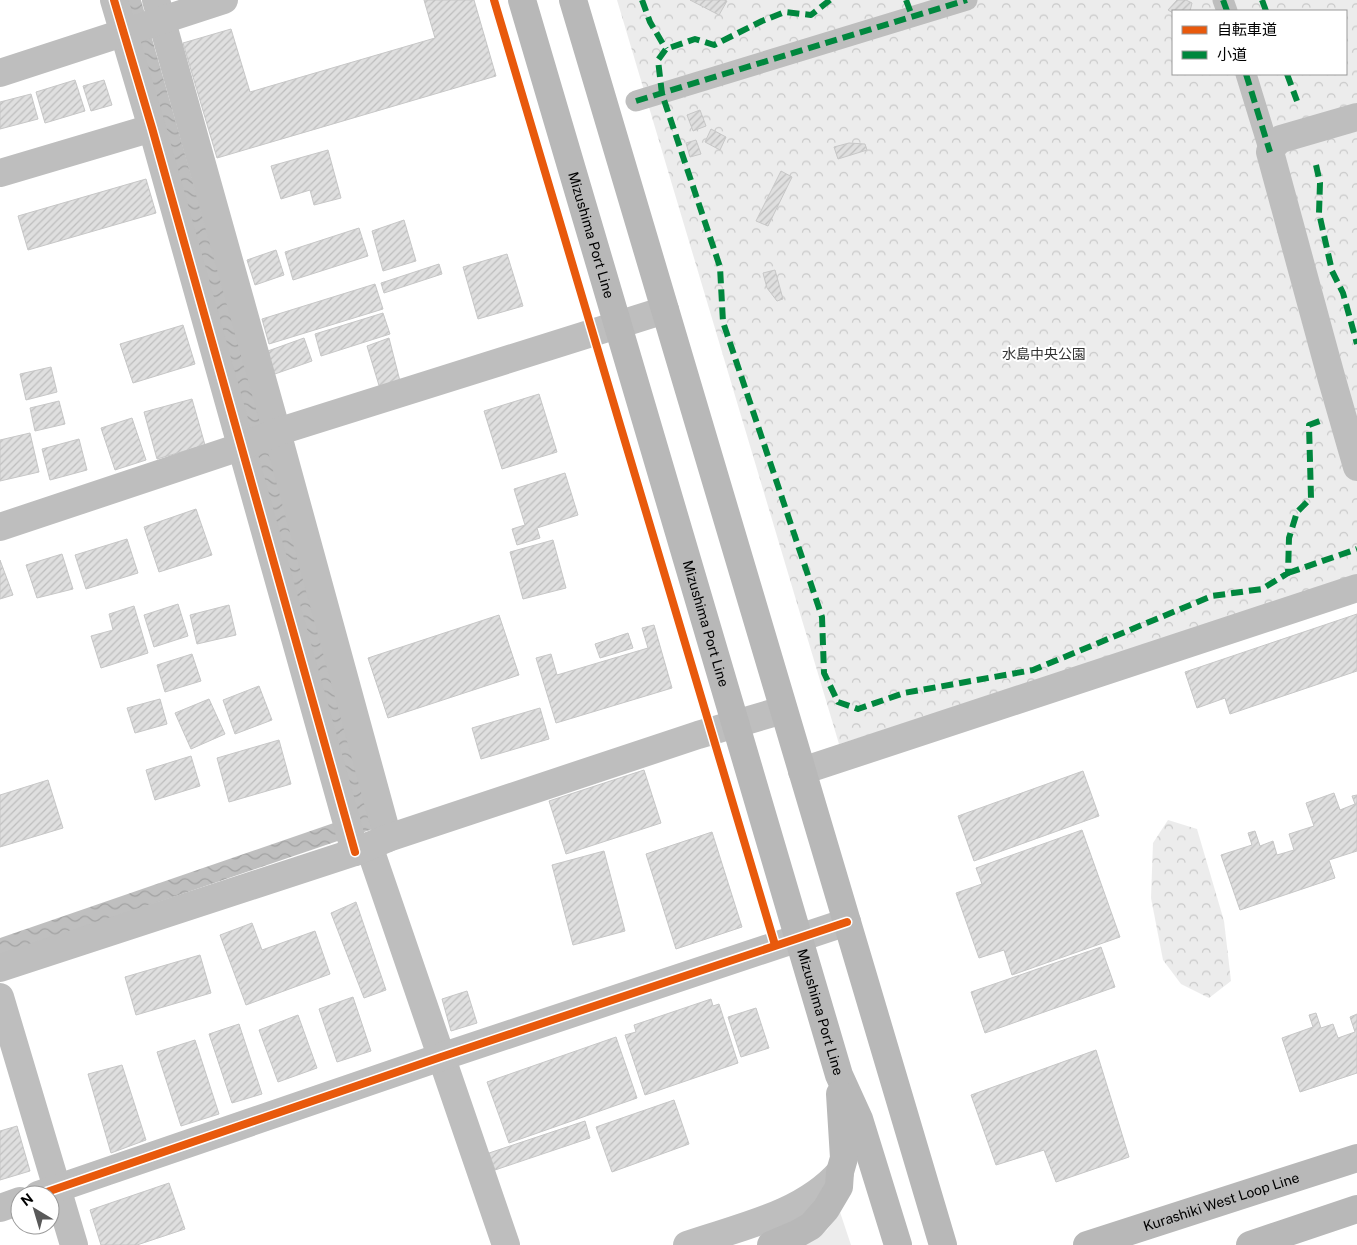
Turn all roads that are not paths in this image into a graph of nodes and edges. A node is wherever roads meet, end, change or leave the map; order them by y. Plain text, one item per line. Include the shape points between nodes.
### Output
1 (114, 0) edge
2 (224, 0) edge
3 (522, 0) edge
4 (574, 0) edge
5 (967, 0) edge
6 (909, 8) edge
7 (145, 21) edge
8 (0, 74) edge
9 (1246, 75) edge
10 (636, 101) dead end
11 (1357, 117) edge
12 (152, 128) junction
13 (1270, 152) junction
14 (0, 174) edge
15 (665, 310) junction
16 (618, 325) junction
17 (259, 439) junction
18 (1357, 467) edge
19 (0, 527) edge
20 (1357, 588) edge
21 (783, 710) junction
22 (736, 724) junction
23 (802, 771) junction
24 (361, 838) junction
25 (847, 922) junction
26 (798, 938) junction
27 (0, 968) edge
28 (0, 997) edge
29 (441, 1057) junction
30 (838, 1075) junction
31 (1357, 1158) edge
32 (840, 1172) junction
33 (46, 1185) edge
34 (60, 1188) edge
35 (1357, 1209) edge
36 (60, 1216) edge
37 (74, 1245) edge
38 (506, 1245) edge
39 (687, 1245) edge
40 (771, 1245) edge
41 (898, 1245) edge
42 (943, 1245) edge
43 (1087, 1245) edge
44 (1250, 1245) edge

1 - 7 street
2 - 7 street
3 - 16 main road, Mizushima Port Line
4 - 15 main road
5 - 6 street
6 - 10 street
7 - 8 street
7 - 12 street
7 - 17 street
9 - 13 street
11 - 13 street via 1281,139
12 - 14 street
12 - 17 street
13 - 18 street
15 - 16 street
15 - 21 main road
16 - 17 street
16 - 22 main road, Mizushima Port Line
17 - 19 street
17 - 24 street
17 - 24 street
20 - 23 street
21 - 22 street
21 - 23 main road
22 - 24 street
22 - 26 main road, Mizushima Port Line
23 - 25 main road
24 - 27 street
24 - 29 street
25 - 26 street
25 - 42 main road
26 - 29 street
26 - 30 main road, Mizushima Port Line
28 - 33 street
29 - 34 street
29 - 38 street
30 - 32 main road via 844,1158
30 - 41 main road, Mizushima Port Line via 859,1120
31 - 43 main road, Kurashiki West Loop Line
32 - 39 street via 815,1195 781,1213
32 - 40 main road via 839,1187 811,1226
35 - 44 main road
36 - 37 street

